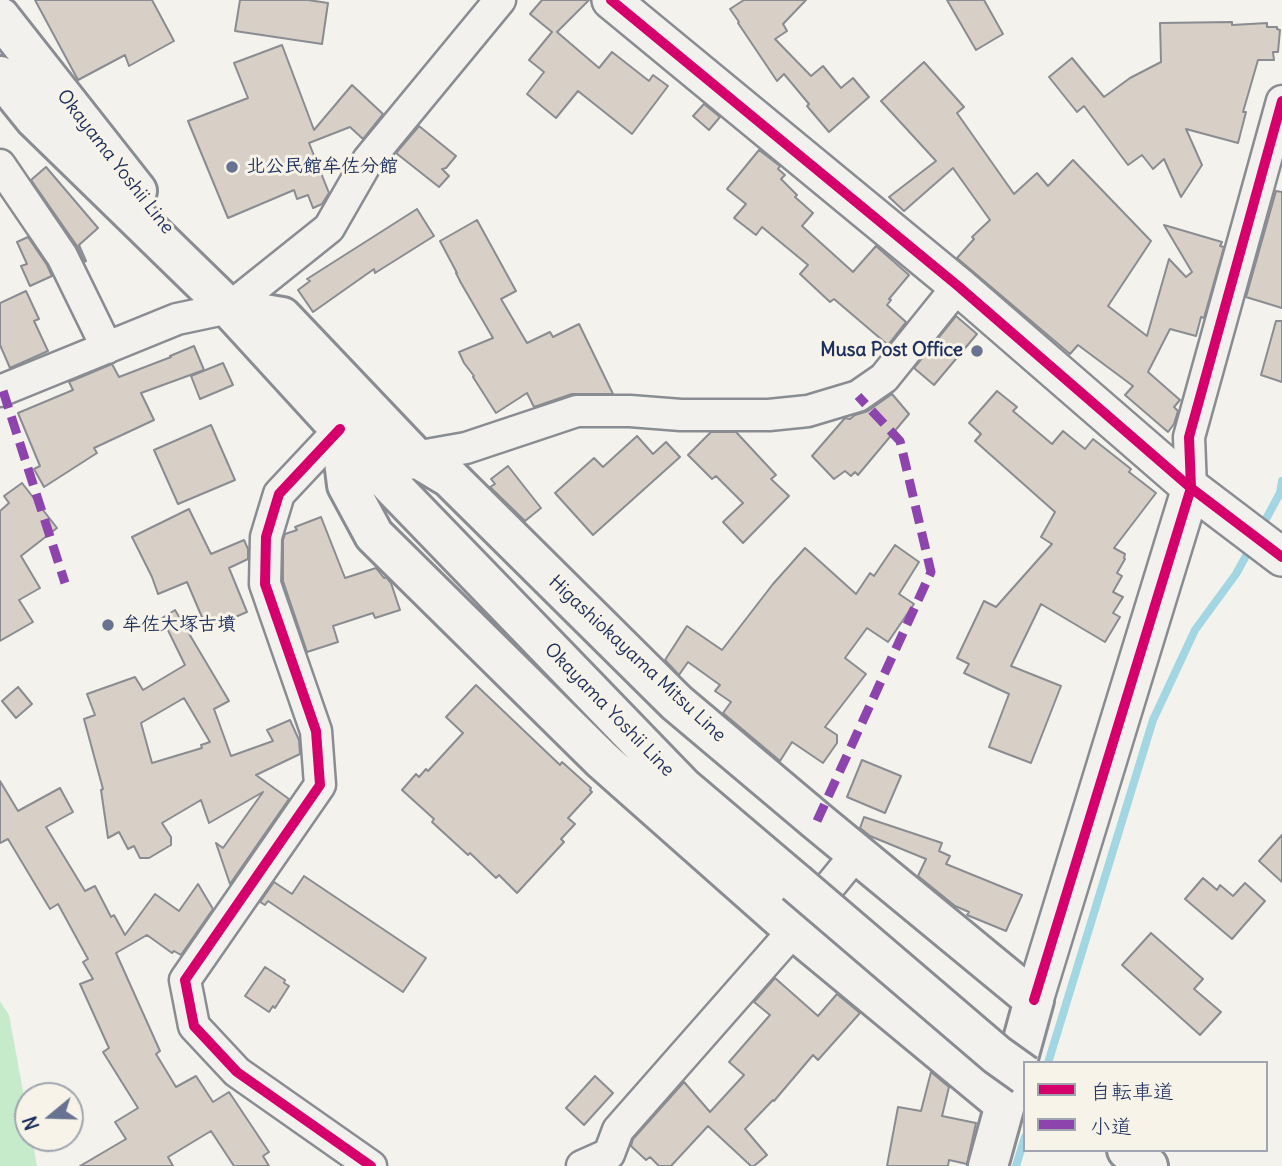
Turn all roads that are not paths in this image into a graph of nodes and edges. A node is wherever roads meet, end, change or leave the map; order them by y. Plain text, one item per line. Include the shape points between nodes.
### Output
1 (499, 0) edge
2 (611, 0) edge
3 (0, 17) edge
4 (0, 76) edge
5 (1282, 101) edge
6 (0, 165) edge
7 (958, 286) junction
8 (229, 308) junction
9 (107, 348) junction
10 (0, 391) edge
11 (340, 429) junction
12 (403, 471) junction
13 (1204, 498) junction
14 (1279, 555) edge
15 (857, 853) junction
16 (794, 930) junction
17 (1034, 1000) junction
18 (1014, 1089) edge
19 (1130, 1152) edge
20 (618, 1160) edge
21 (371, 1166) edge
22 (582, 1166) edge
23 (988, 1166) edge
24 (1148, 1166) edge

1 - 8 street via 368,160 330,228
2 - 7 street
3 - 8 main road, Okayama Yoshii Line
4 - 8 main road, Okayama Yoshii Line via 35,119
5 - 13 street via 1189,437
6 - 9 street via 62,256
7 - 12 street via 884,378 858,396 808,411 769,415 577,411
7 - 13 street
8 - 9 street via 177,319
8 - 11 main road, Okayama Yoshii Line
8 - 12 main road, Higashiokayama Mitsu Line via 282,317
9 - 10 street
11 - 12 main road, Okayama Yoshii Line
11 - 16 main road via 347,485 374,535 602,760
11 - 21 street via 279,494 266,537 265,584 316,731 320,785 186,980 194,1026 237,1072
12 - 15 main road, Higashiokayama Mitsu Line via 450,478 677,703
12 - 18 main road, Okayama Yoshii Line, bridge via 683,787 988,1046
13 - 14 street
13 - 17 street
15 - 16 street
15 - 17 main road, Higashiokayama Mitsu Line
16 - 18 main road
16 - 20 street via 618,1129
17 - 18 main road
18 - 23 main road
19 - 24 main road
20 - 22 street

